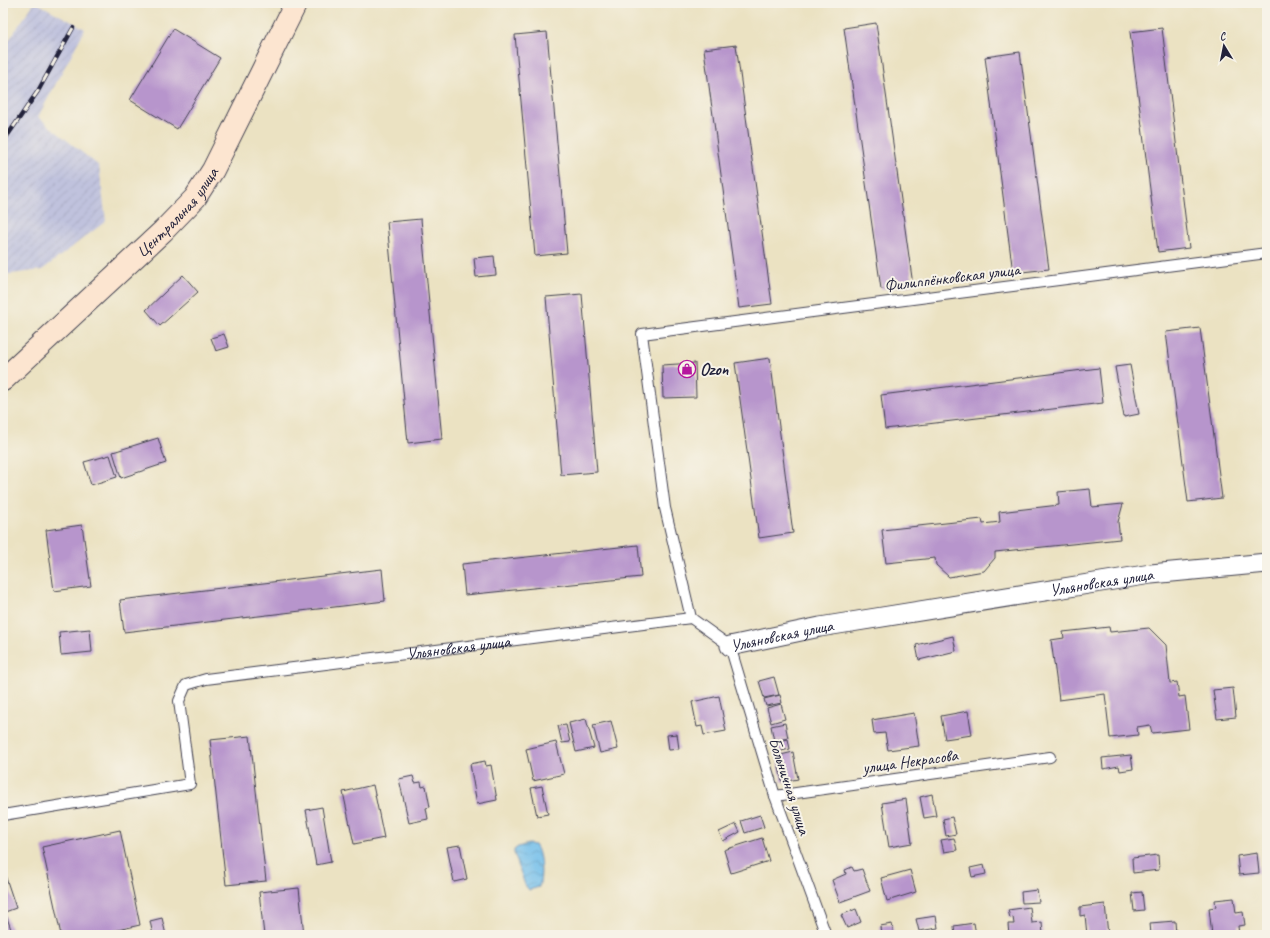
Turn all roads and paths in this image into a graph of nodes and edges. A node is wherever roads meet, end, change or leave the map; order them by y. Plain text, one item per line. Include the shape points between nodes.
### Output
1 (296, 3) edge
2 (1267, 253) edge
3 (3, 380) edge
4 (1267, 563) edge
5 (691, 618) junction
6 (730, 646) junction
7 (1050, 758) dead end
8 (775, 796) junction
9 (3, 815) edge
10 (826, 935) edge

1 - 3 main road, Центральная улица via 212,170 195,198
2 - 5 lane, Филиппёнковская улица via 642,334 665,508
4 - 6 street, Ульяновская улица via 1151,574 820,627
5 - 6 lane, Ульяновская улица
5 - 9 lane, Ульяновская улица via 206,679 186,685 179,701 190,784
6 - 8 lane, Больничная улица
7 - 8 lane, улица Некрасова
8 - 10 lane, Больничная улица

